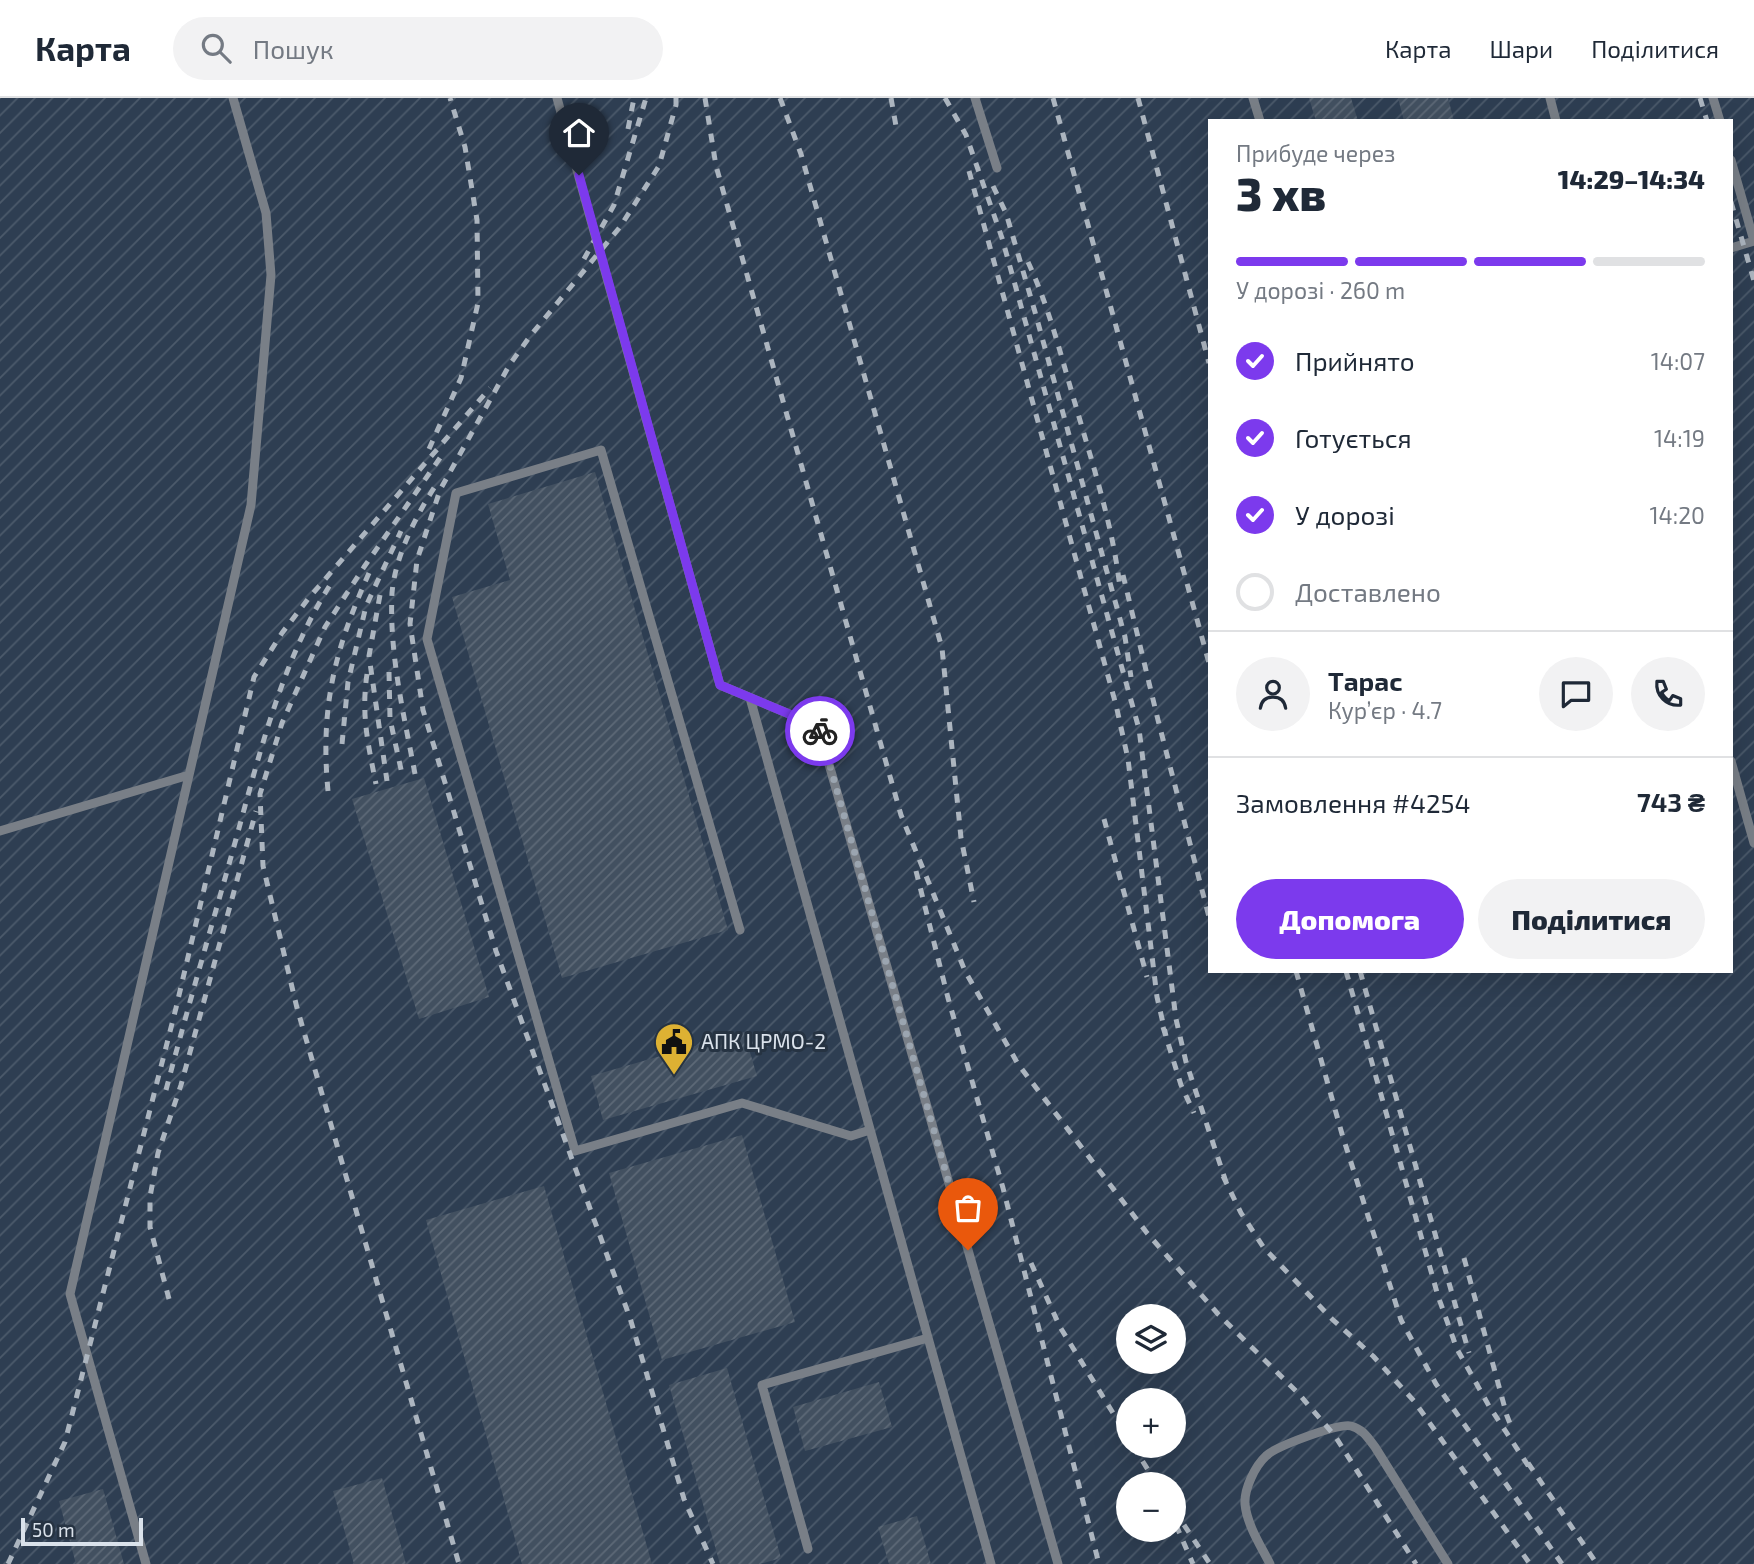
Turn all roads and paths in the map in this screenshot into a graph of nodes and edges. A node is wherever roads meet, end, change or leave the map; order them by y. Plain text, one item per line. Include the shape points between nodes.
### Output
1 (233, 98) edge
2 (557, 98) edge
3 (975, 98) edge
4 (1253, 98) edge
5 (1550, 98) edge
6 (1713, 98) edge
7 (1259, 119) edge
8 (1555, 119) edge
9 (1719, 119) edge
10 (1733, 167) edge
11 (997, 168) dead end
12 (1754, 241) edge
13 (1733, 247) edge
14 (750, 698) junction
15 (1733, 768) edge
16 (189, 775) junction
17 (0, 831) edge
18 (1754, 843) edge
19 (740, 930) dead end
20 (870, 1130) junction
21 (928, 1338) junction
22 (808, 1549) dead end
23 (146, 1564) edge
24 (991, 1564) edge
25 (1058, 1564) edge
26 (1270, 1564) edge
27 (1448, 1564) edge

1 - 16 lane via 266,213 271,275 251,505
2 - 14 lane via 720,685
3 - 11 lane
4 - 7 lane
5 - 8 lane
6 - 9 lane
10 - 12 lane
12 - 13 lane
14 - 20 lane
14 - 25 lane via 818,726
15 - 18 lane
16 - 17 lane
16 - 23 lane via 70,1294
19 - 20 lane via 601,450 456,493 426,639 575,1151 742,1103 851,1136
20 - 21 lane
21 - 22 lane via 762,1385
21 - 24 lane
26 - 27 lane via 1245,1504 1255,1471 1266,1455 1328,1428 1349,1425 1361,1430 1375,1447

